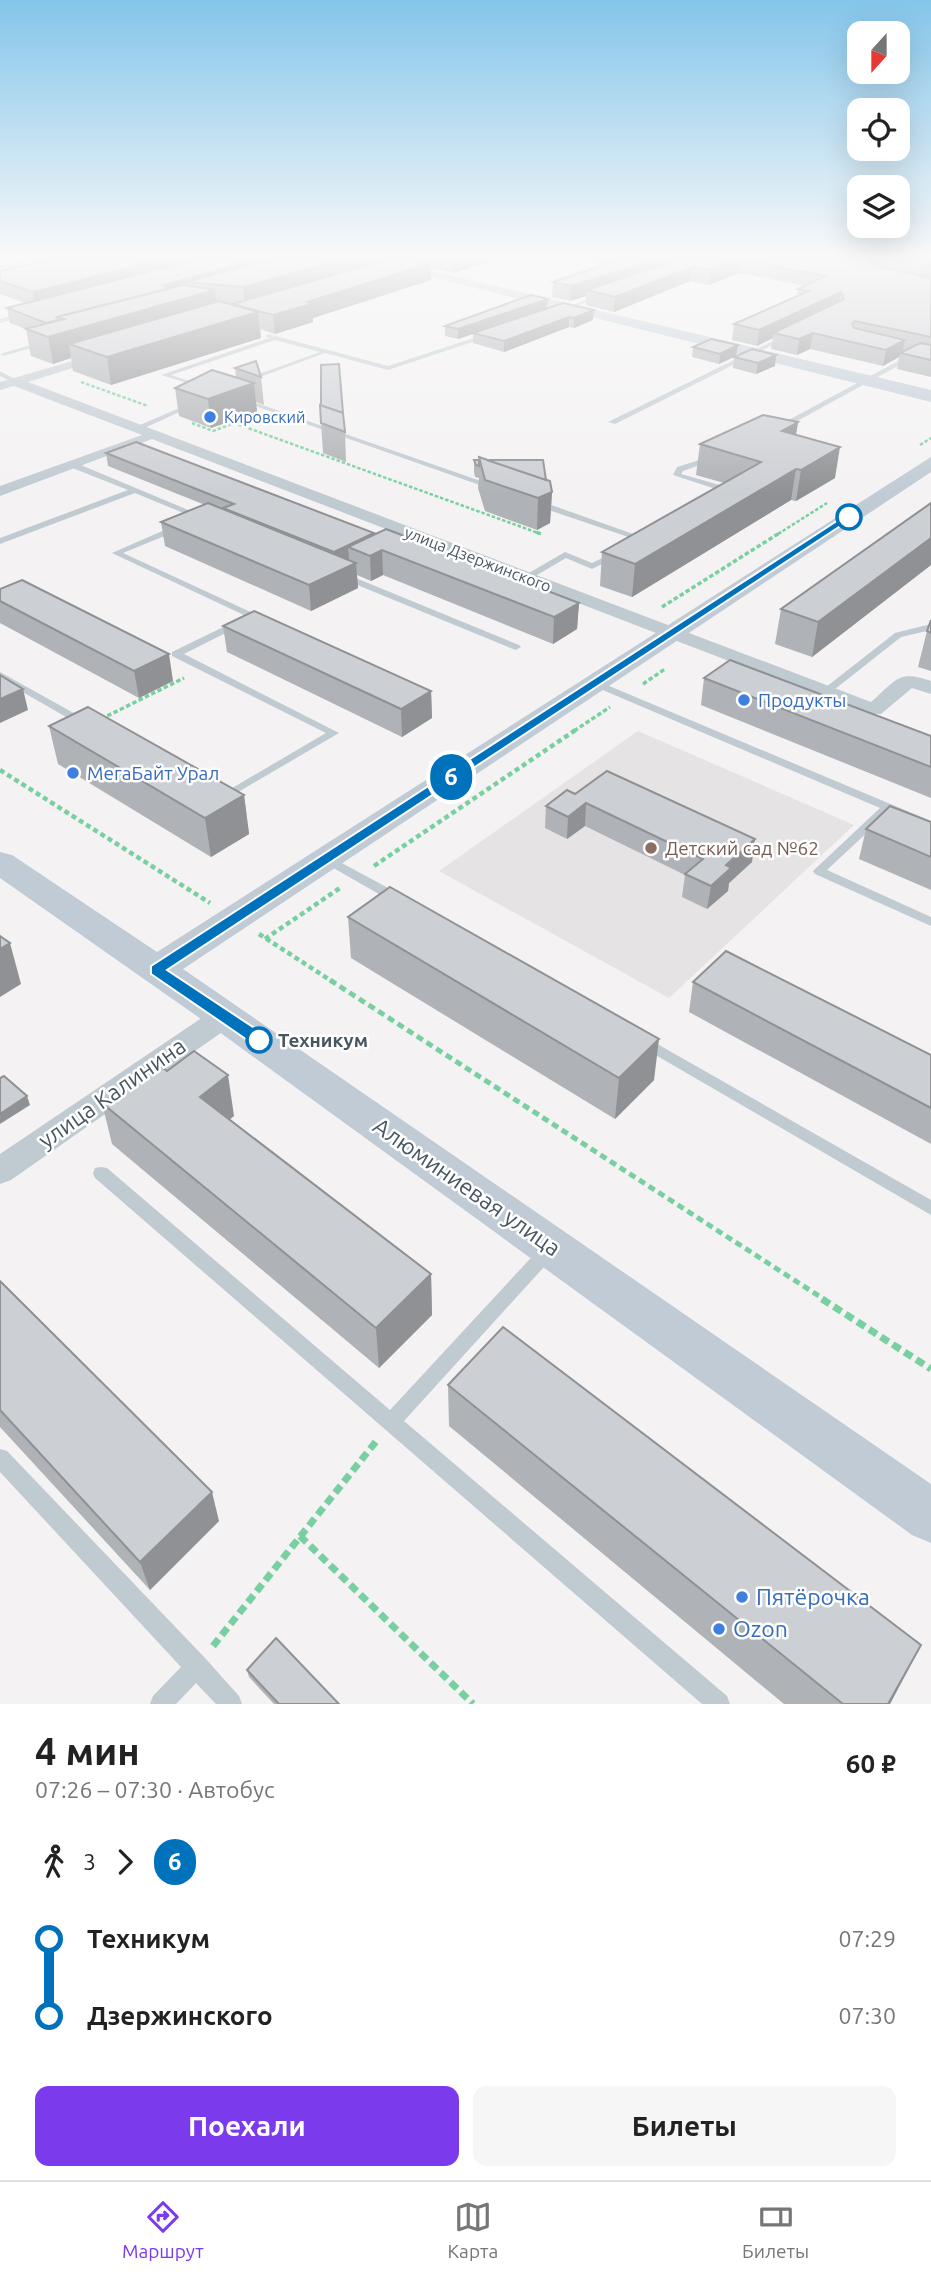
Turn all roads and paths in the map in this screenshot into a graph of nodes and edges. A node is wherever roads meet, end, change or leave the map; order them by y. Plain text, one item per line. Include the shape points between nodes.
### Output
1 (267, 336) edge
2 (487, 336) edge
3 (681, 336) edge
4 (788, 336) edge
5 (275, 338) junction
6 (55, 340) edge
7 (903, 351) edge
8 (1, 353) edge
9 (118, 353) edge
10 (322, 353) junction
11 (752, 353) junction
12 (915, 354) junction
13 (931, 358) edge
14 (53, 372) junction
15 (0, 373) edge
16 (866, 381) junction
17 (239, 382) edge
18 (9, 384) edge
19 (215, 391) edge
20 (229, 395) edge
21 (931, 396) edge
22 (201, 401) edge
23 (170, 414) junction
24 (612, 422) dead end
25 (137, 428) junction
26 (155, 435) junction
27 (765, 435) edge
28 (931, 438) edge
29 (925, 454) edge
30 (719, 457) edge
31 (73, 465) junction
32 (135, 490) junction
33 (0, 491) edge
34 (504, 491) edge
35 (838, 496) dead end
36 (719, 499) edge
37 (530, 500) edge
38 (541, 534) dead end
39 (660, 534) edge
40 (0, 541) edge
41 (648, 541) junction
42 (637, 546) edge
43 (626, 551) edge
44 (347, 567) edge
45 (527, 577) junction
46 (640, 620) junction
47 (931, 627) edge
48 (672, 633) junction
49 (702, 644) junction
50 (516, 647) dead end
51 (204, 668) junction
52 (0, 675) edge
53 (595, 684) junction
54 (931, 688) edge
55 (826, 691) junction
56 (625, 696) junction
57 (88, 726) junction
58 (100, 733) edge
59 (0, 770) edge
60 (207, 793) edge
61 (887, 807) junction
62 (931, 825) edge
63 (327, 858) junction
64 (0, 862) edge
65 (358, 876) junction
66 (406, 904) edge
67 (234, 919) junction
68 (931, 922) edge
69 (265, 939) junction
70 (156, 970) junction
71 (225, 1016) junction
72 (633, 1035) edge
73 (0, 1171) edge
74 (100, 1173) dead end
75 (931, 1208) edge
76 (552, 1247) junction
77 (931, 1369) edge
78 (391, 1422) junction
79 (0, 1458) edge
80 (931, 1516) edge
81 (300, 1536) junction
82 (197, 1665) junction
83 (162, 1704) edge
84 (231, 1704) edge
85 (473, 1704) edge
86 (719, 1704) edge

1 - 5 lane
2 - 10 lane via 388,368
3 - 11 main road
4 - 11 lane
5 - 10 lane
5 - 19 lane via 164,375
6 - 8 lane
7 - 12 lane
9 - 14 street
10 - 17 lane
11 - 16 main road
11 - 24 lane
12 - 13 lane
12 - 16 lane
14 - 18 street
14 - 23 path
15 - 18 lane
16 - 21 main road
16 - 27 lane
18 - 25 street, улица Дзержинского
20 - 34 lane
22 - 23 lane
23 - 25 lane
23 - 38 path via 213,431 234,423
25 - 26 street, улица Дзержинского
26 - 31 street
26 - 45 street, улица Дзержинского via 408,537
28 - 29 path
29 - 48 main road
30 - 36 lane via 680,469 677,475 731,491
31 - 32 lane
31 - 33 street
32 - 40 lane
32 - 51 lane via 205,519 116,553 254,616 176,654
35 - 46 path
37 - 41 lane
39 - 41 lane
41 - 42 lane
43 - 45 lane via 593,566 565,555
44 - 50 lane via 335,573
45 - 46 street, улица Дзержинского
46 - 48 street, улица Дзержинского
47 - 55 lane via 898,635
48 - 49 street, улица Дзержинского
48 - 53 main road
49 - 55 street, улица Дзержинского
49 - 56 path
51 - 57 path
51 - 60 lane via 334,733 218,800
52 - 57 lane
53 - 56 lane
53 - 63 main road
54 - 55 street, улица Дзержинского via 909,680 874,710
56 - 61 lane
56 - 65 path
57 - 58 lane
59 - 67 path
61 - 62 lane
61 - 68 lane via 819,871
63 - 65 lane
63 - 67 main road
64 - 70 main road, Алюминиевая улица
65 - 66 lane
65 - 69 path
67 - 69 path
67 - 70 main road
69 - 77 path
70 - 71 main road, Алюминиевая улица
71 - 73 street, улица Калинина
71 - 76 main road, Алюминиевая улица
72 - 75 lane
74 - 78 lane
76 - 78 lane
76 - 80 main road, Алюминиевая улица
78 - 81 path
78 - 86 lane
79 - 82 lane
81 - 82 path
81 - 85 path
82 - 83 lane
82 - 84 lane

